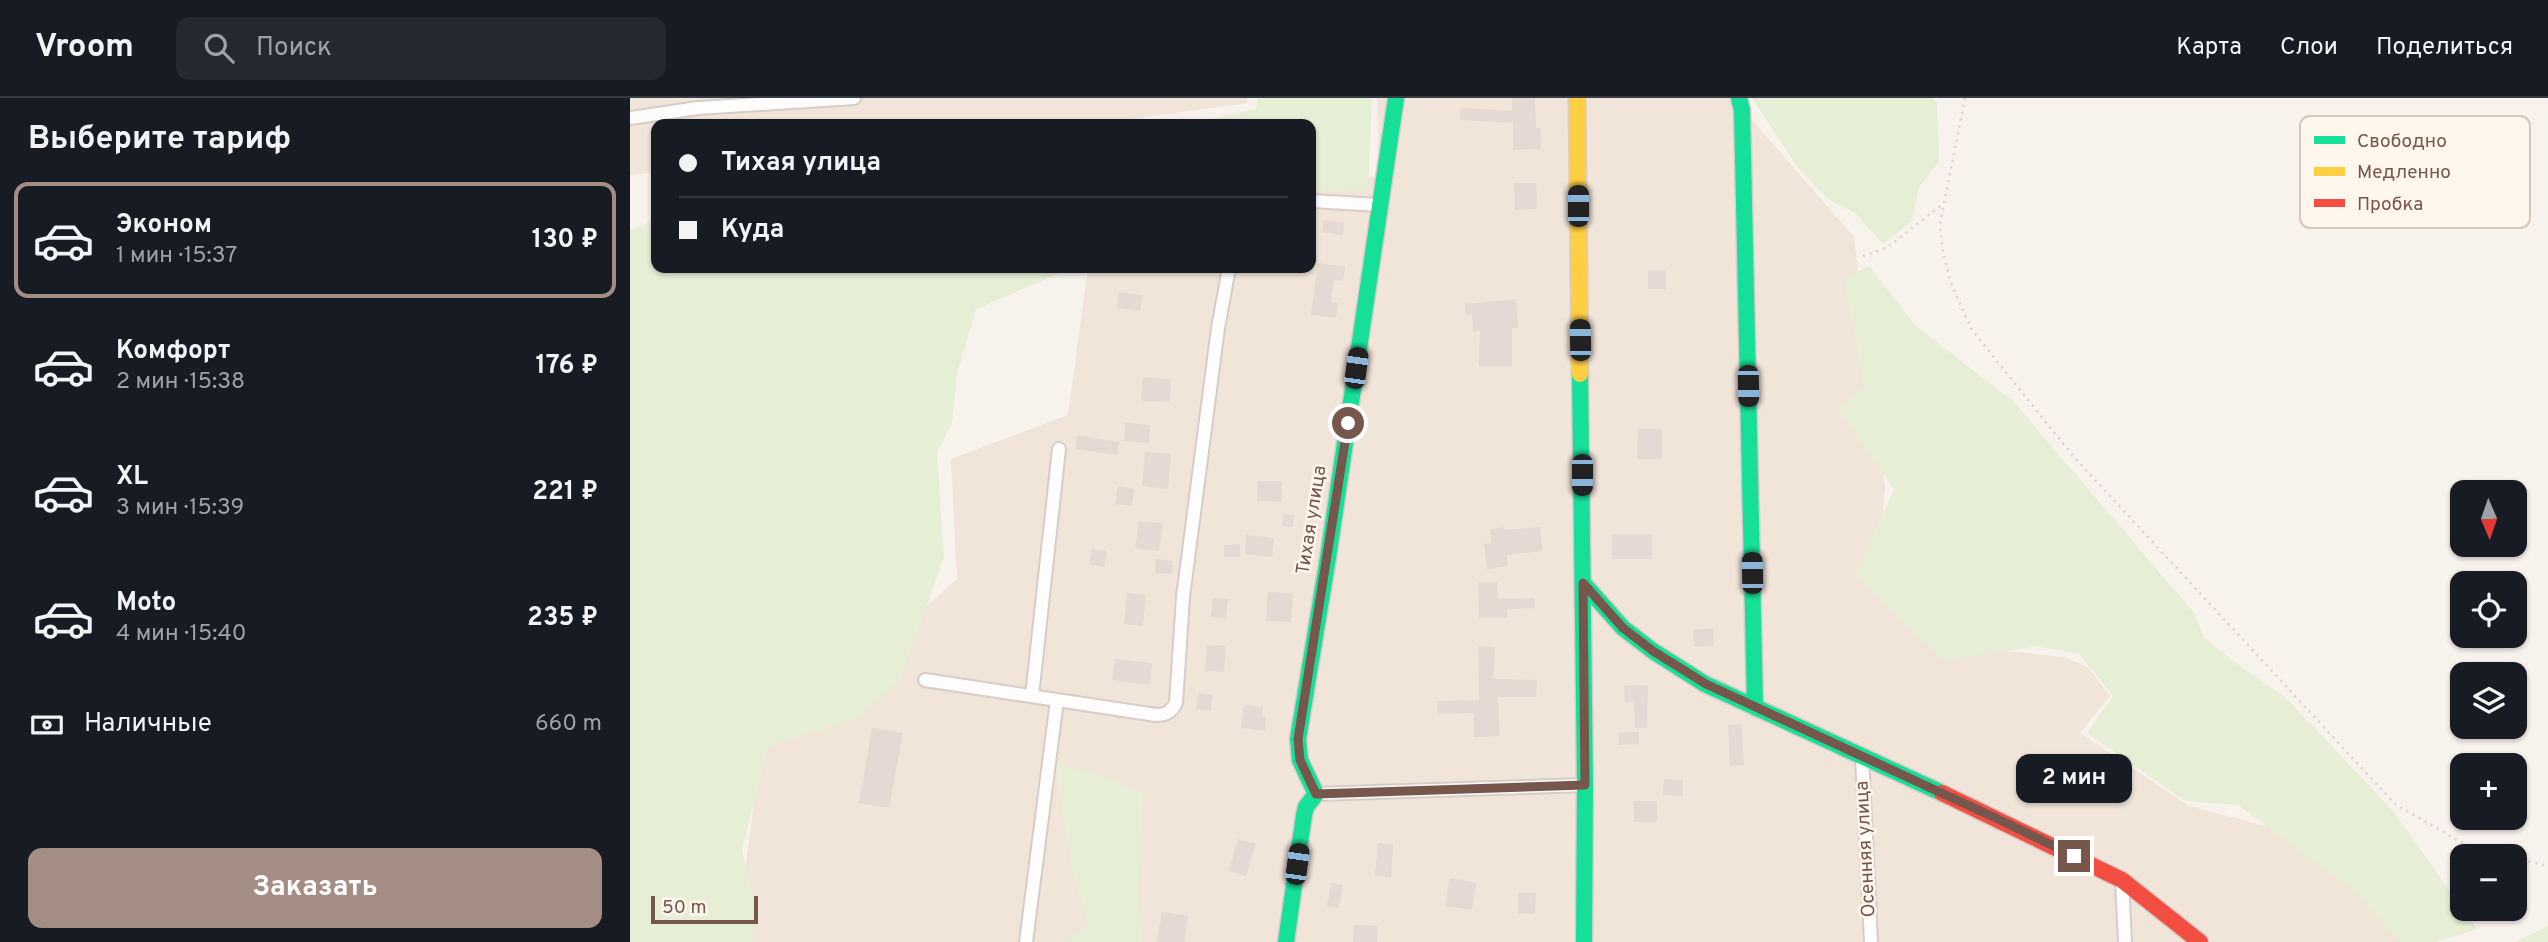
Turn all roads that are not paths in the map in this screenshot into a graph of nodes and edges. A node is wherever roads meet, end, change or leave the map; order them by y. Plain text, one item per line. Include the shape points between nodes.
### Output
1 (854, 98) edge
2 (1396, 98) edge
3 (1577, 98) edge
4 (1739, 98) edge
5 (630, 118) edge
6 (1316, 201) edge
7 (1379, 205) junction
8 (1228, 273) edge
9 (1059, 450) dead end
10 (1583, 583) junction
11 (925, 680) dead end
12 (1032, 696) junction
13 (1056, 700) junction
14 (1755, 706) junction
15 (1862, 757) junction
16 (1585, 785) junction
17 (1316, 794) junction
18 (2122, 880) junction
19 (1026, 942) edge
20 (1286, 942) edge
21 (1584, 942) edge
22 (1871, 942) edge
23 (2125, 942) edge
24 (2200, 942) edge

1 - 5 street via 698,108
2 - 7 street, Тихая улица
3 - 10 street
4 - 14 street
6 - 7 street
7 - 17 street, Тихая улица via 1298,739 1300,760
8 - 13 street via 1183,597 1176,704 1168,713 1156,715
9 - 12 street
10 - 14 street via 1623,628 1653,651 1706,684
10 - 16 street
11 - 12 street
12 - 13 street
13 - 19 street
14 - 15 street
15 - 18 street
15 - 22 street, Осенняя улица
16 - 17 street
16 - 21 street
17 - 20 street via 1304,815
18 - 23 street
18 - 24 street

